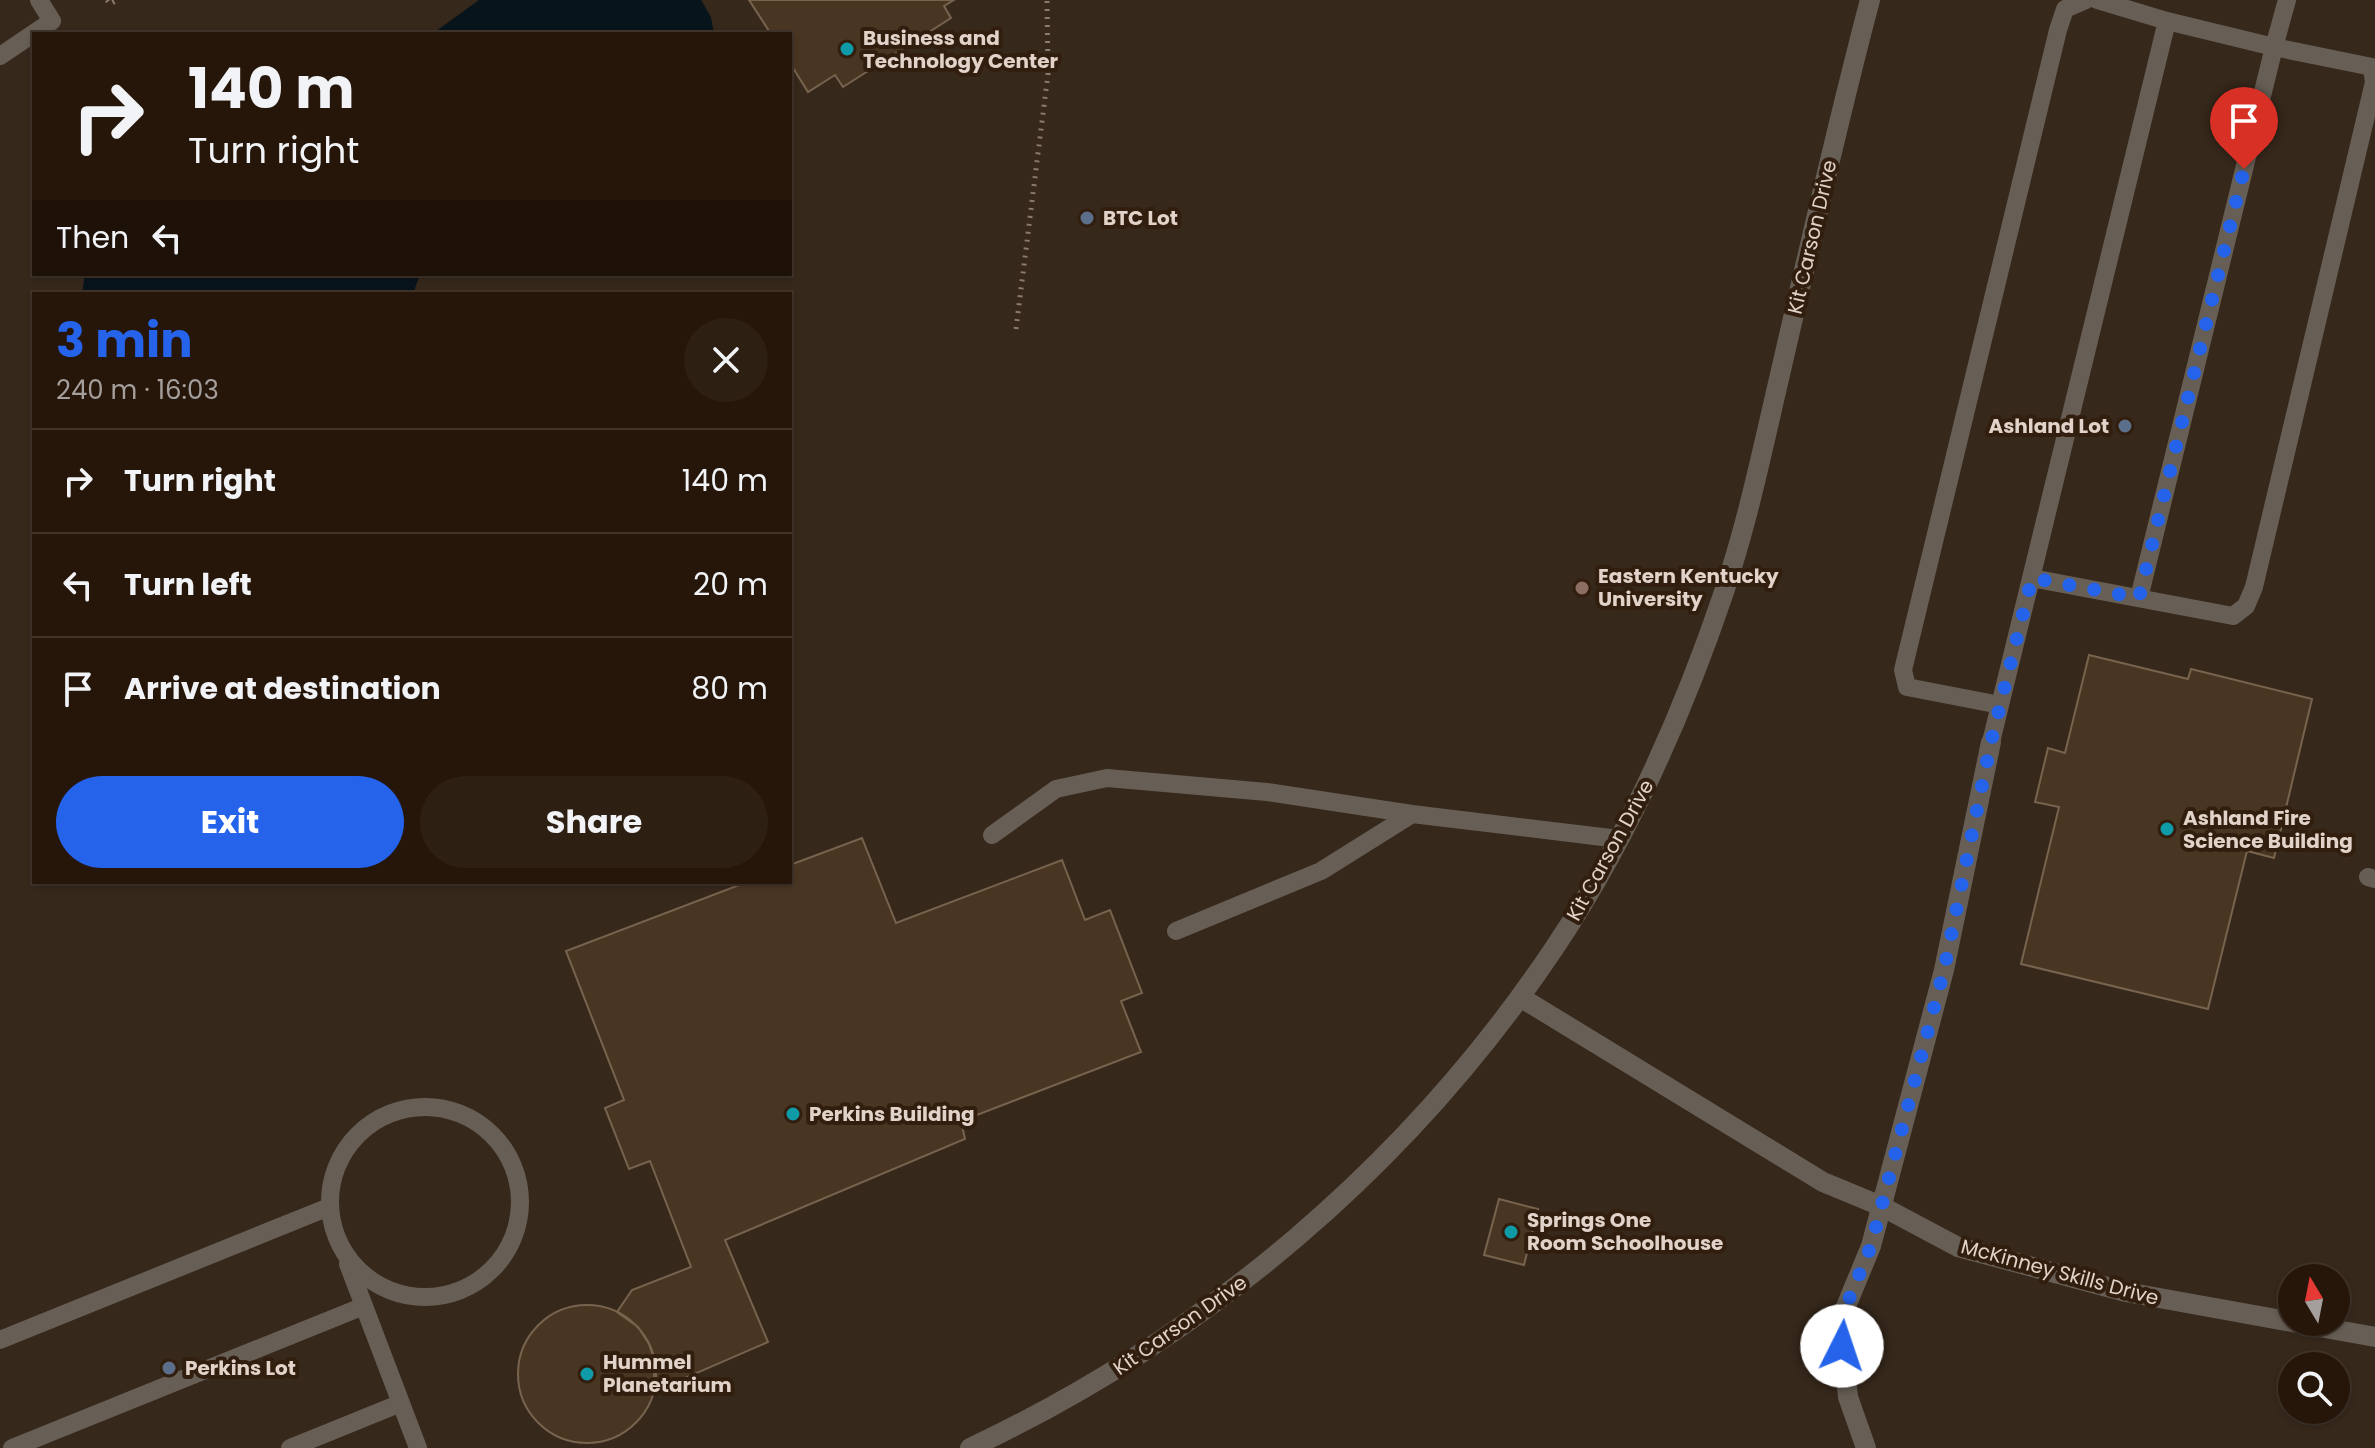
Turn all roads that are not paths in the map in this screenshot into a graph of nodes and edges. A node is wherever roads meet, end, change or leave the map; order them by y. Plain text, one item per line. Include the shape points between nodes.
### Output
1 (39, 0) edge
2 (1870, 0) edge
3 (2086, 0) edge
4 (2097, 0) edge
5 (2287, 0) edge
6 (2167, 21) junction
7 (36, 32) edge
8 (32, 34) edge
9 (2274, 47) junction
10 (0, 56) edge
11 (2032, 578) junction
12 (2139, 598) junction
13 (2000, 705) junction
14 (1991, 742) joint
15 (1412, 814) junction
16 (992, 835) dead end
17 (1619, 839) junction
18 (1176, 931) dead end
19 (1520, 997) junction
20 (1881, 1206) junction
21 (329, 1207) junction
22 (343, 1251) junction
23 (364, 1306) junction
24 (2375, 1337) edge
25 (0, 1340) edge
26 (401, 1403) junction
27 (12, 1448) edge
28 (290, 1448) edge
29 (418, 1448) edge
30 (970, 1448) edge
31 (1866, 1448) edge

1 - 7 lane via 52,21
2 - 17 street, Kit Carson Drive via 1726,588 1665,747
3 - 13 lane via 2065,9 2058,30 1903,670 1907,687
4 - 6 lane
5 - 9 lane
6 - 9 lane
6 - 11 lane
8 - 10 lane
9 - 12 lane
9 - 12 lane via 2372,67 2374,82 2254,587 2246,606 2233,616
11 - 12 lane
11 - 13 lane
13 - 14 lane
14 - 20 street via 1944,970
15 - 16 lane via 1267,792 1107,778 1056,789
15 - 17 lane
15 - 18 lane via 1321,871
17 - 19 street, Kit Carson Drive
19 - 20 street, McKinney Skills Drive via 1823,1182
19 - 30 street, Kit Carson Drive via 1382,1158 1261,1268 1131,1361
20 - 24 street, McKinney Skills Drive via 1958,1247 2126,1292
20 - 31 street via 1871,1246 1840,1321 1848,1397
21 - 22 lane
21 - 22 lane via 338,1162 350,1142 387,1114 409,1108 455,1111 476,1121 494,1135 517,1174 520,1220 512,1242 484,1278 464,1290 442,1296 396,1293 356,1269
21 - 25 lane
22 - 23 lane
23 - 26 lane
23 - 27 lane
26 - 28 lane
26 - 29 lane

